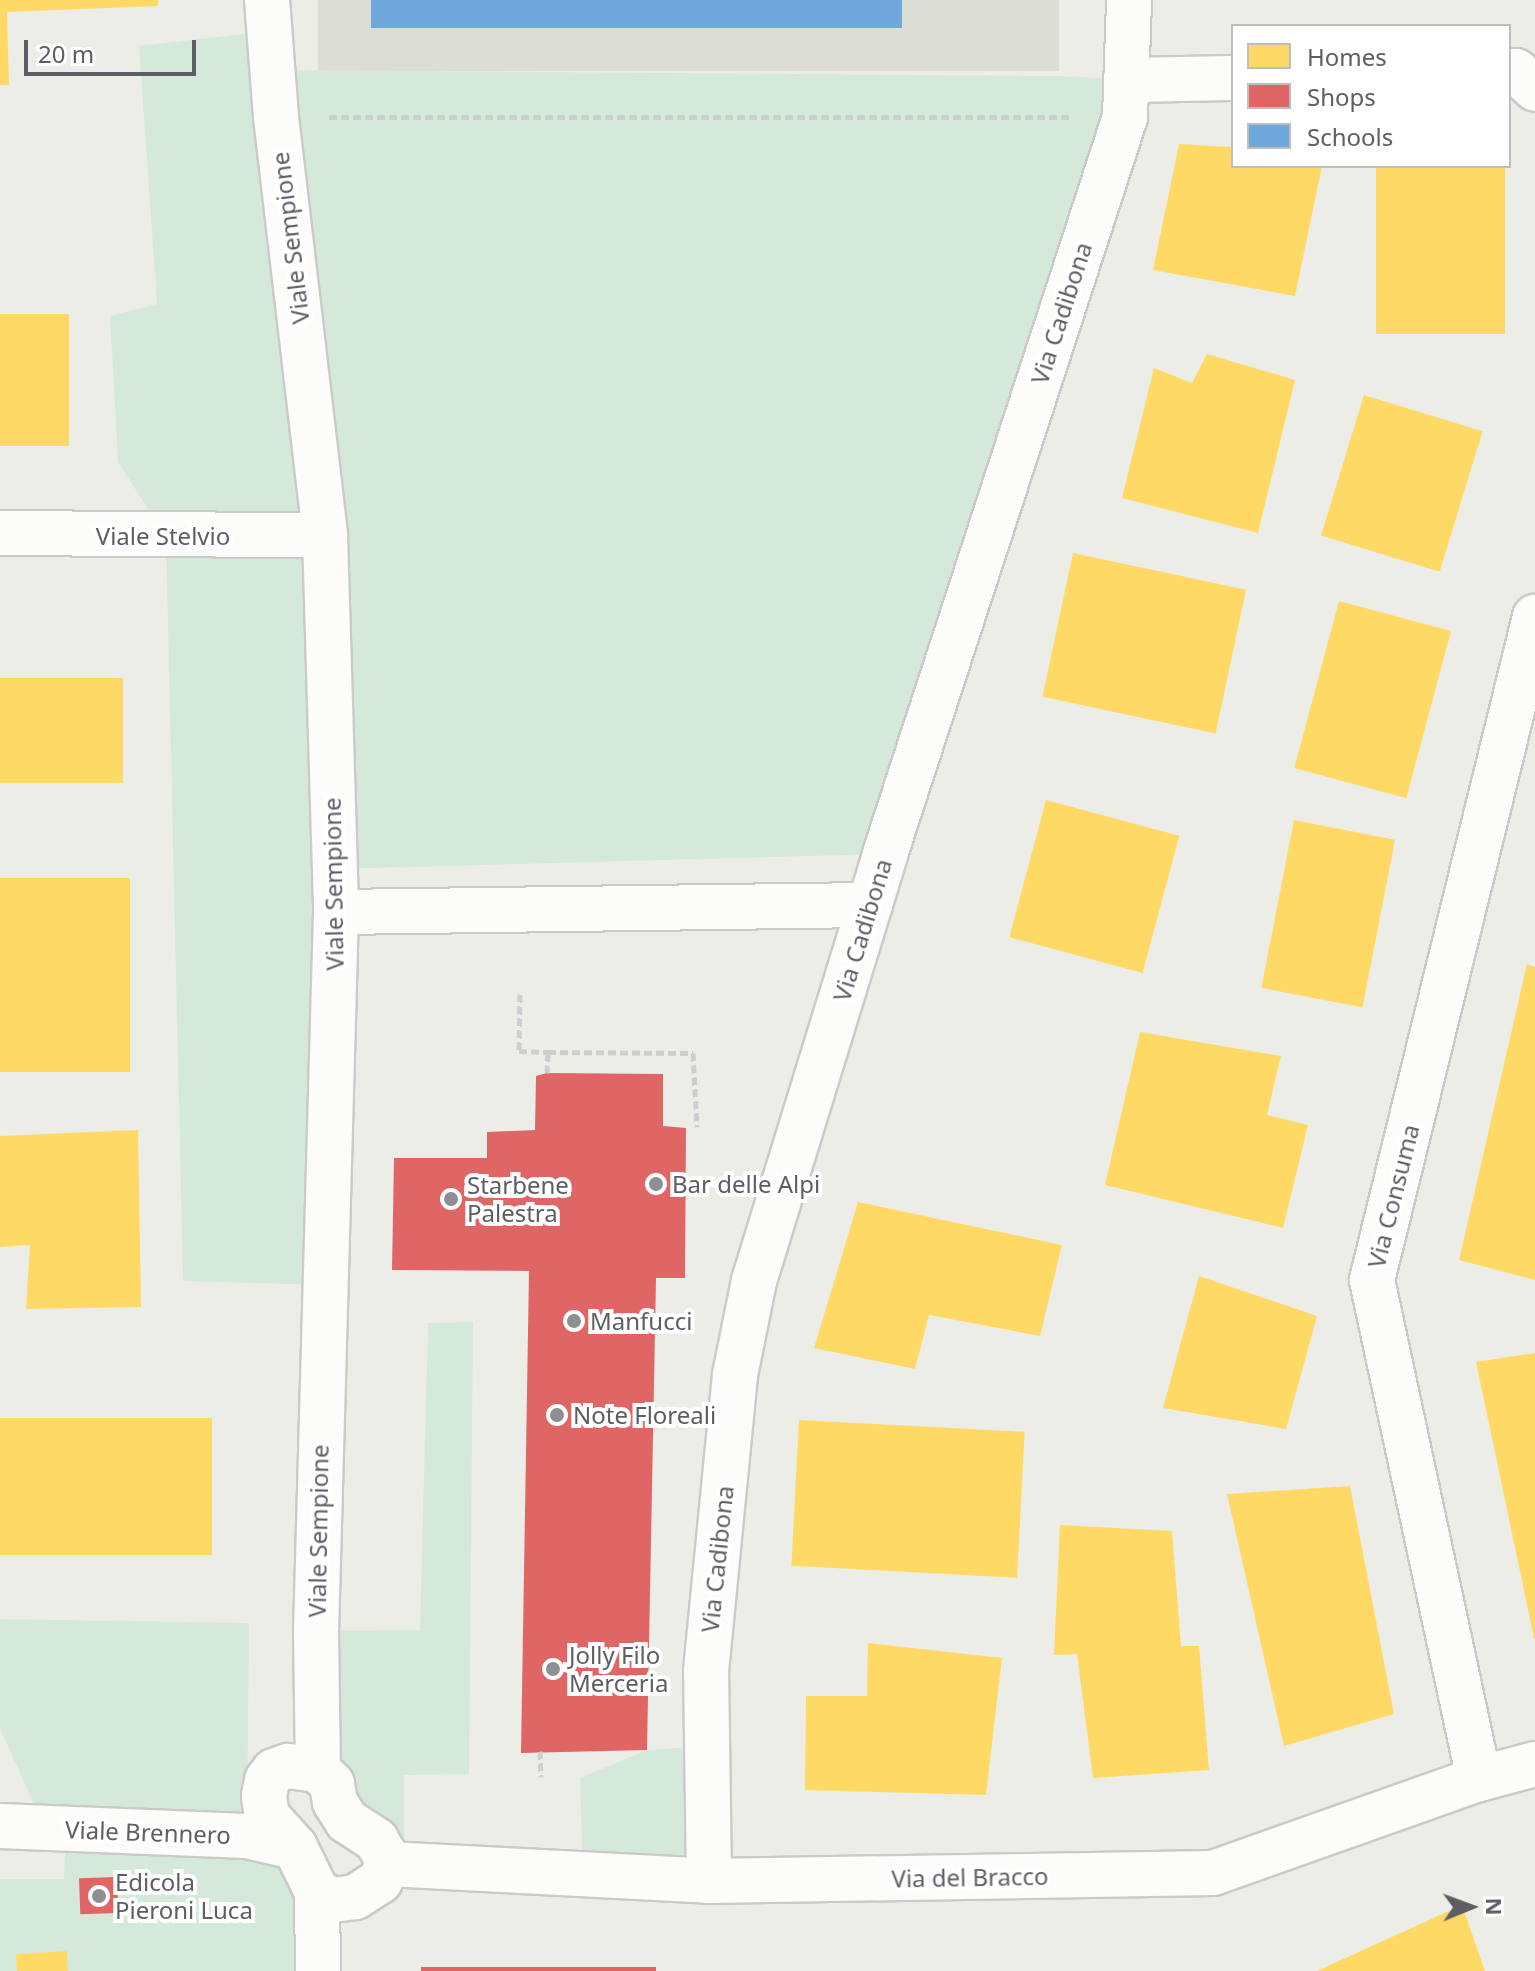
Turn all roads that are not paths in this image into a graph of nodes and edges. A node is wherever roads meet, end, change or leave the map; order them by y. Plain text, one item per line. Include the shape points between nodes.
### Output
1 (267, 0) edge
2 (1129, 0) edge
3 (1511, 71) edge
4 (1231, 78) edge
5 (1535, 89) edge
6 (1127, 98) junction
7 (0, 533) edge
8 (325, 535) junction
9 (1535, 617) edge
10 (870, 905) junction
11 (336, 912) junction
12 (1535, 1764) edge
13 (318, 1770) junction
14 (1479, 1779) junction
15 (0, 1826) edge
16 (295, 1847) junction
17 (388, 1864) junction
18 (709, 1881) junction
19 (317, 1892) junction
20 (318, 1971) edge

1 - 8 street, Viale Sempione
2 - 6 street, Via Cadibona
3 - 5 street
4 - 6 street
6 - 10 street, Via Cadibona
7 - 8 street, Viale Stelvio
8 - 11 street, Viale Sempione
9 - 14 street, Via Consuma via 1372,1280
10 - 11 street
10 - 18 street, Via Cadibona via 754,1281 735,1375 706,1671
11 - 13 street, Viale Sempione via 316,1631
12 - 14 street, Via del Bracco
13 - 16 street via 288,1766 267,1780 267,1816
13 - 17 street via 332,1784 347,1821 376,1840
14 - 18 street, Via del Bracco via 1213,1873
15 - 16 street, Viale Brennero via 247,1836
16 - 19 street
17 - 18 street, Via del Bracco
17 - 19 street via 380,1881 355,1897 333,1900
19 - 20 street

